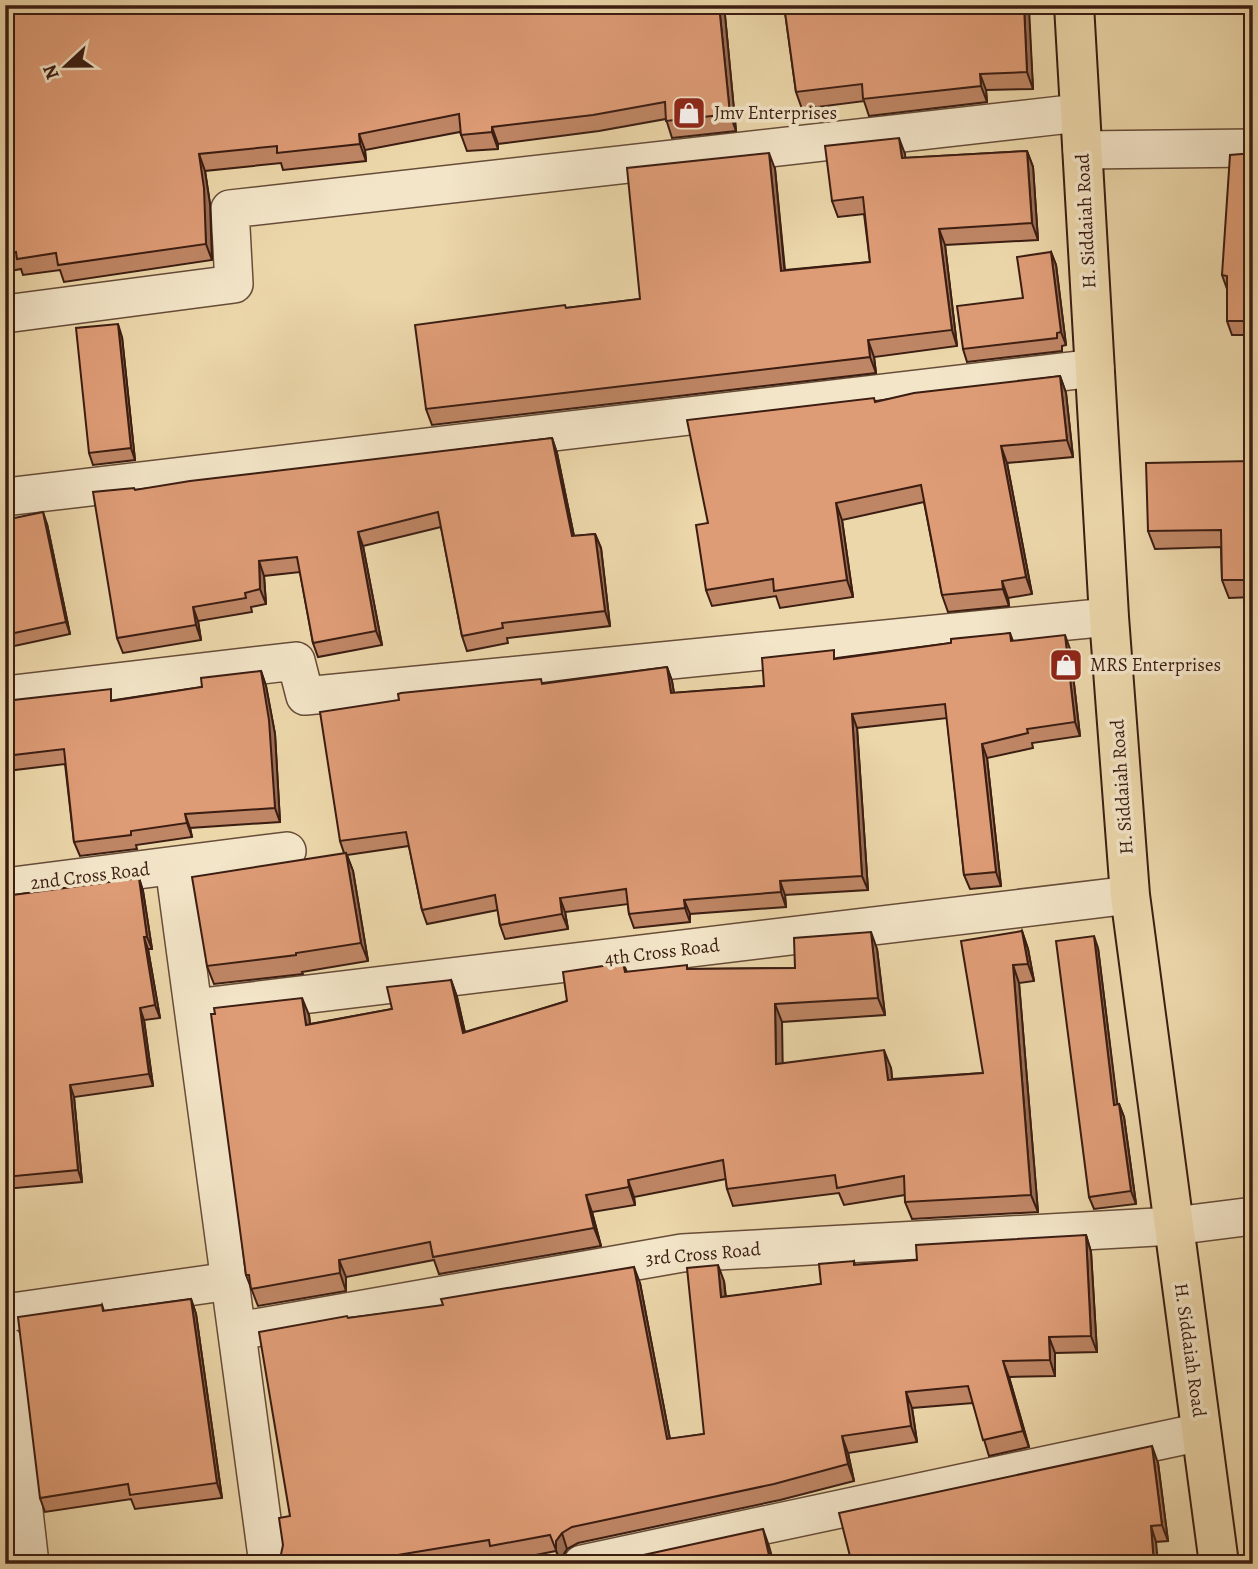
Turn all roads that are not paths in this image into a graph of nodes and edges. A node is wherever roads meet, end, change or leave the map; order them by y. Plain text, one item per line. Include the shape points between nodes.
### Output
1 (1074, 5) edge
2 (1081, 132) junction
3 (1253, 148) edge
4 (5, 314) edge
5 (1095, 368) junction
6 (5, 498) edge
7 (1109, 617) junction
8 (5, 695) edge
9 (287, 851) dead end
10 (174, 866) junction
11 (5, 887) edge
12 (1130, 895) junction
13 (194, 1008) junction
14 (1253, 1216) edge
15 (1174, 1226) junction
16 (230, 1282) junction
17 (5, 1313) edge
18 (238, 1331) junction
19 (5, 1345) edge
20 (1201, 1432) junction
21 (30, 1564) edge
22 (268, 1564) edge
23 (582, 1564) edge
24 (1219, 1564) edge

1 - 2 main road, H. Siddaiah Road
2 - 3 street
2 - 4 street via 230,209 234,284
2 - 5 main road, H. Siddaiah Road
5 - 6 street
5 - 7 main road, H. Siddaiah Road
7 - 8 street via 305,696 296,661
7 - 12 main road, H. Siddaiah Road
9 - 10 street, 2nd Cross Road
10 - 11 street, 2nd Cross Road
10 - 13 street
12 - 13 street, 4th Cross Road
12 - 15 main road, H. Siddaiah Road
13 - 16 street
14 - 15 street, 3rd Cross Road
15 - 18 street, 3rd Cross Road via 682,1253
15 - 20 main road, H. Siddaiah Road
16 - 17 street
16 - 18 street
18 - 22 street
19 - 21 street
20 - 23 street
20 - 24 main road, H. Siddaiah Road

